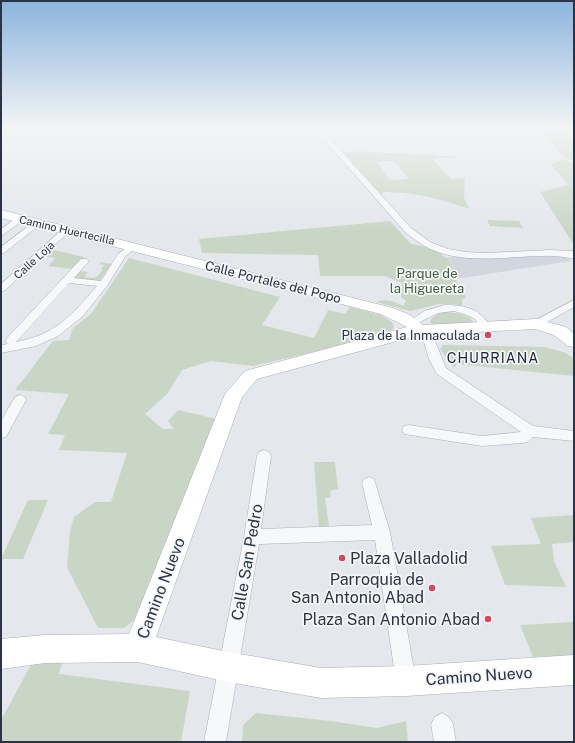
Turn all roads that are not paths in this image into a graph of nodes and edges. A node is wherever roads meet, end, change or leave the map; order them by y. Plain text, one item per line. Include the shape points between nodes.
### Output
1 (348, 163) edge
2 (1, 214) edge
3 (21, 219) junction
4 (38, 223) junction
5 (67, 230) junction
6 (1, 233) edge
7 (133, 246) junction
8 (1, 251) edge
9 (573, 255) edge
10 (84, 261) dead end
11 (66, 280) junction
12 (104, 284) junction
13 (1, 289) edge
14 (574, 303) edge
15 (536, 324) junction
16 (415, 326) junction
17 (11, 341) dead end
18 (574, 342) edge
19 (1, 349) edge
20 (20, 400) dead end
21 (409, 430) dead end
22 (530, 431) junction
23 (1, 433) edge
24 (574, 436) edge
25 (264, 456) dead end
26 (369, 483) dead end
27 (382, 532) junction
28 (252, 537) junction
29 (138, 648) junction
30 (1, 654) edge
31 (228, 667) junction
32 (574, 670) edge
33 (406, 681) junction
34 (215, 742) edge

1 - 9 street via 408,230 430,247 452,254 484,256 557,252
2 - 3 street, Camino Huertecilla
3 - 4 street, Camino Huertecilla
3 - 6 street
4 - 5 street, Camino Huertecilla
4 - 8 street
5 - 7 street, Camino Huertecilla
5 - 13 street, Calle Loja
7 - 12 street via 120,256
7 - 16 street, Calle Portales del Popo via 387,311
10 - 11 street
11 - 12 street
11 - 17 street
12 - 19 street via 78,315 54,334 32,343
14 - 15 street
15 - 16 street via 486,328
15 - 18 street via 560,331
16 - 22 street via 429,340 441,371
16 - 29 street, Camino Nuevo via 404,332 251,375 234,394
20 - 23 street
21 - 22 street via 482,441 523,438
22 - 24 street
25 - 28 street, Calle San Pedro
26 - 27 street
27 - 28 street
27 - 33 street
28 - 31 street, Calle San Pedro
29 - 30 street via 45,649
29 - 31 street, Camino Nuevo
31 - 33 street, Camino Nuevo via 321,683
31 - 34 street, Calle San Pedro
32 - 33 street, Camino Nuevo

